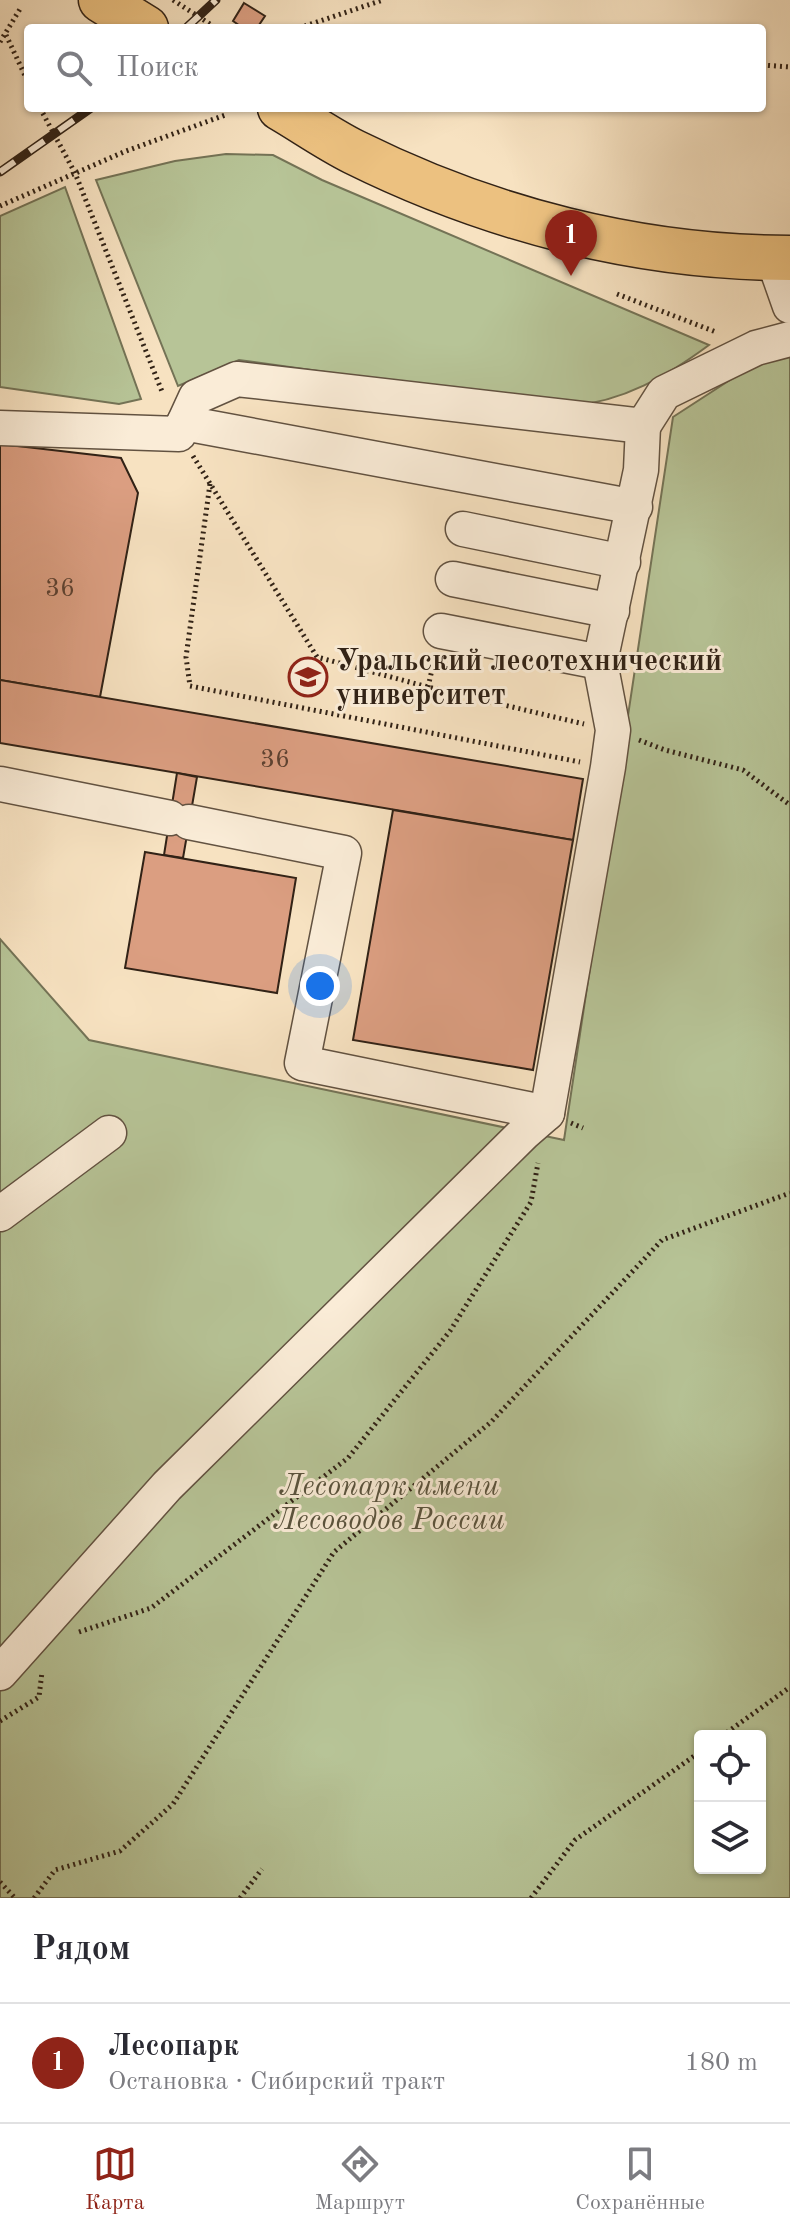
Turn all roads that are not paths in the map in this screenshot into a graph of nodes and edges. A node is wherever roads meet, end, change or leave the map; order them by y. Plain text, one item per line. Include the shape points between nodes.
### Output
1 (101, 0) edge
2 (140, 24) edge
3 (287, 112) edge
4 (782, 258) edge
5 (790, 306) edge
6 (790, 339) edge
7 (184, 423) junction
8 (643, 426) junction
9 (0, 428) edge
10 (635, 507) junction
11 (463, 529) dead end
12 (623, 562) junction
13 (453, 579) dead end
14 (612, 611) junction
15 (441, 631) dead end
16 (600, 662) junction
17 (0, 784) edge
18 (547, 1113) junction
19 (109, 1133) dead end
20 (0, 1214) edge
21 (0, 1673) edge

1 - 2 main road
3 - 4 main road via 352,151 520,219 684,254
4 - 5 lane
6 - 8 lane via 756,348 664,393
7 - 8 lane via 196,397 237,379
7 - 9 lane via 179,434
7 - 10 lane
8 - 10 lane
10 - 12 lane
11 - 12 lane
12 - 14 lane
13 - 14 lane
14 - 16 lane
15 - 16 lane
16 - 18 lane via 613,730
17 - 18 lane via 344,853 302,1063
18 - 21 lane via 167,1486
19 - 20 lane

